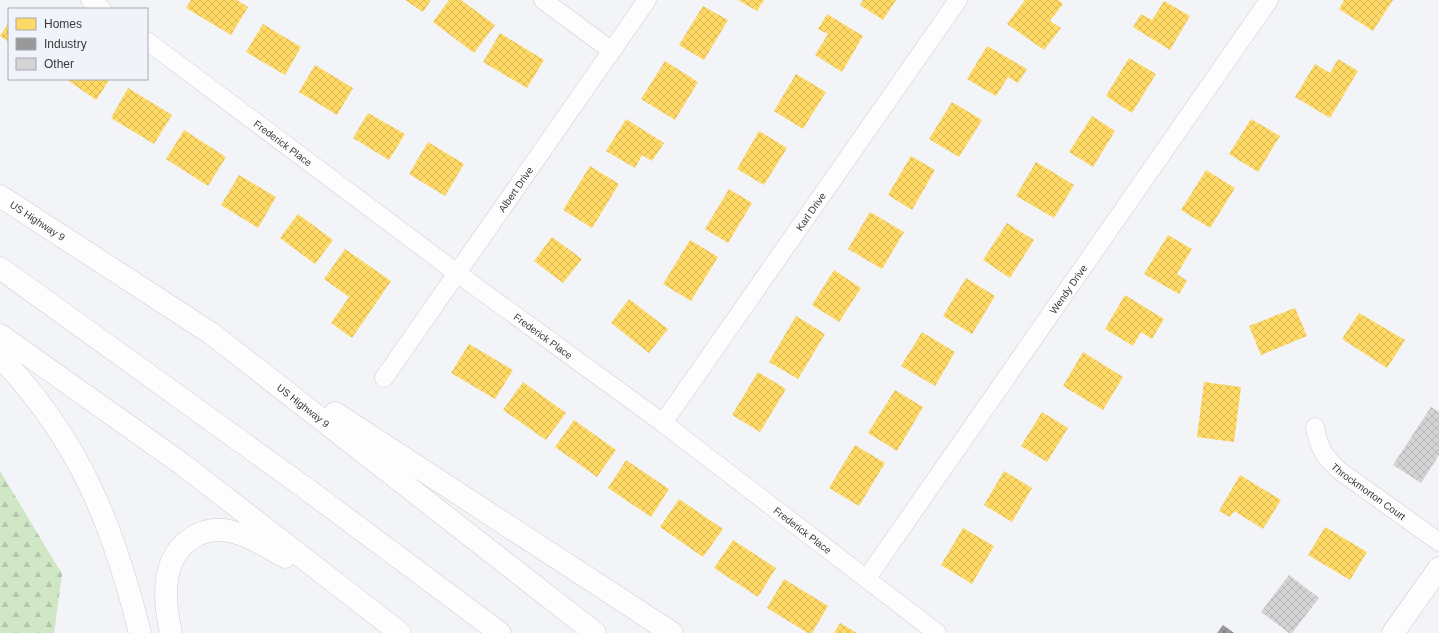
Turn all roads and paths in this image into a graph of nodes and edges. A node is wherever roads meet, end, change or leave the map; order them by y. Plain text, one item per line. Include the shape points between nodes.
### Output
1 (90, 0) edge
2 (543, 0) edge
3 (647, 0) edge
4 (958, 0) edge
5 (1269, 0) edge
6 (101, 8) edge
7 (148, 42) edge
8 (612, 51) junction
9 (0, 196) edge
10 (0, 268) edge
11 (457, 273) junction
12 (212, 334) junction
13 (0, 335) edge
14 (0, 358) edge
15 (384, 378) dead end
16 (662, 423) junction
17 (1315, 427) dead end
18 (1439, 542) edge
19 (1439, 568) edge
20 (867, 578) junction
21 (352, 595) junction
22 (140, 633) edge
23 (171, 633) edge
24 (400, 633) edge
25 (500, 633) edge
26 (595, 633) edge
27 (672, 633) edge
28 (937, 633) edge
29 (1393, 633) edge

1 - 6 street
2 - 8 street
3 - 8 street, Albert Drive
4 - 16 street, Karl Drive
5 - 20 street, Wendy Drive
7 - 11 street, Frederick Place
8 - 11 street, Albert Drive
9 - 12 main road, US Highway 9
10 - 25 main road via 304,487
11 - 15 street, Albert Drive
11 - 16 street, Frederick Place
12 - 26 main road, US Highway 9
12 - 27 main road
13 - 21 main road via 182,464
14 - 22 main road via 29,389 54,423 96,495 117,551
16 - 20 street, Frederick Place
17 - 18 street, Throckmorton Court via 1318,444 1327,459
19 - 29 main road
20 - 28 street, Frederick Place
21 - 23 main road via 254,540 230,531 211,530 196,534 173,558 166,584 166,605
21 - 24 main road

